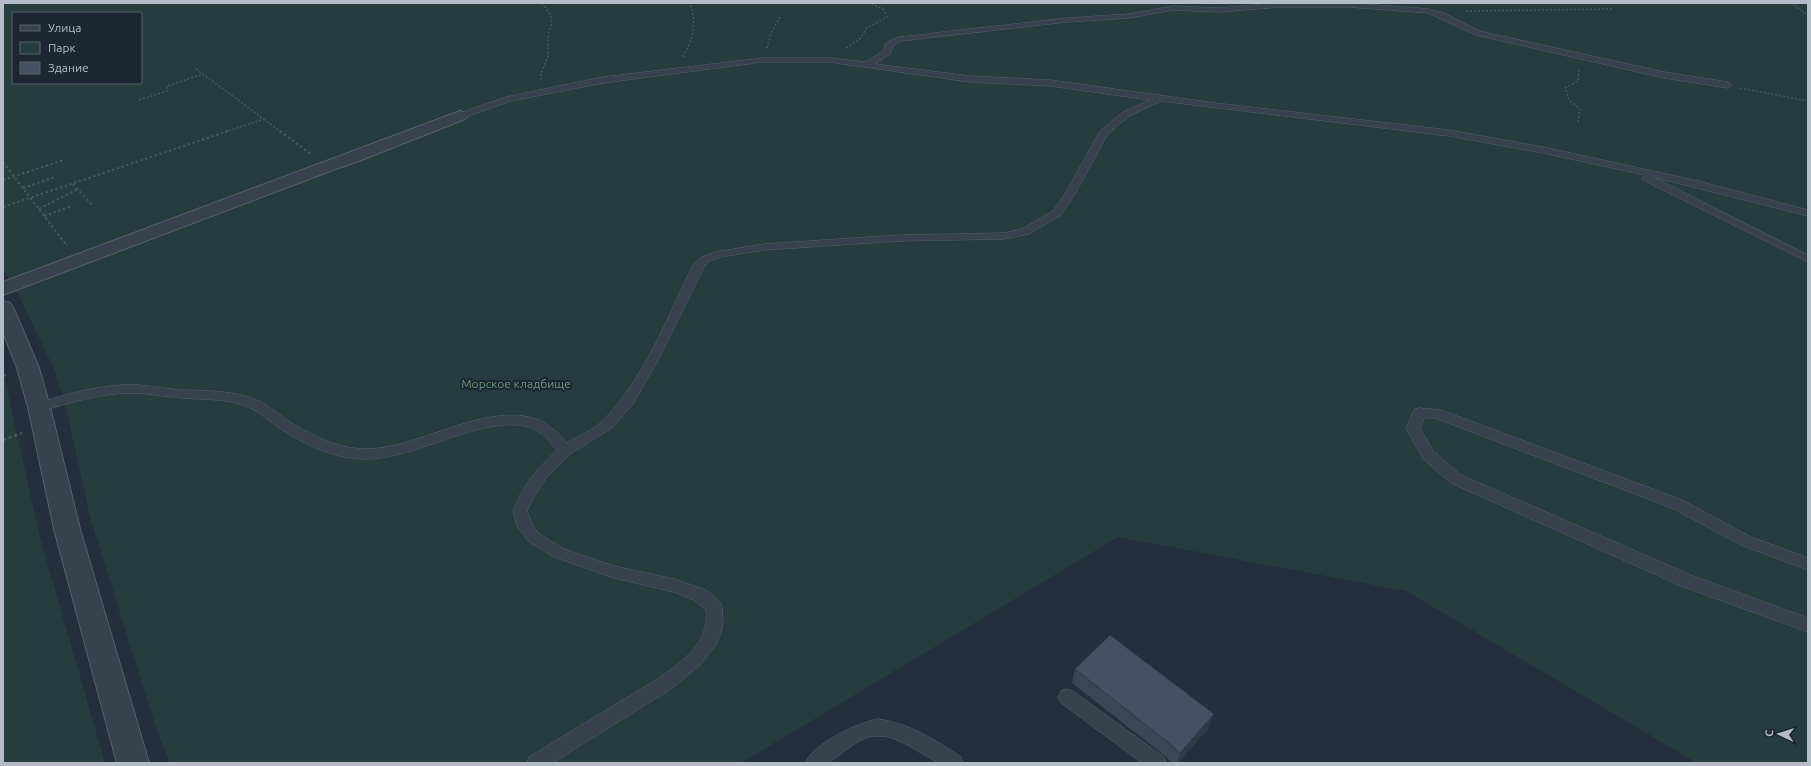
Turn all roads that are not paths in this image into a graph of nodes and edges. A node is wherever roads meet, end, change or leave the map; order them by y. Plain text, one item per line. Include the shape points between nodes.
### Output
1 (869, 64) junction
2 (1728, 85) road end
3 (1161, 98) junction
4 (460, 116) joint
5 (1632, 170) junction
6 (1808, 213) edge
7 (1808, 259) edge
8 (3, 289) edge
9 (3, 307) edge
10 (39, 407) junction
11 (565, 450) junction
12 (1808, 564) edge
13 (1808, 625) edge
14 (1067, 697) dead end
15 (133, 763) edge
16 (536, 763) edge
17 (814, 763) edge
18 (954, 763) edge
19 (1156, 763) edge

1 - 2 lane via 887,52 889,45 899,40 1067,20 1129,16 1172,8 1219,10 1319,4 1429,11 1476,32 1664,75
1 - 3 lane via 907,72 970,79 1050,83
1 - 4 lane via 829,60 763,60 671,71 603,80 509,100
3 - 5 lane via 1300,117 1449,133
3 - 11 lane via 1126,114 1103,133 1070,194 1057,212 1025,232 1004,236 900,238 764,247 706,258 699,265 653,358 628,401 607,425
4 - 8 street
5 - 6 lane via 1698,184
5 - 7 lane
9 - 10 street via 28,368
10 - 11 lane via 90,393 126,389 227,396 252,403 308,441 334,451 369,454 398,449 487,424 513,420 532,422 552,434
10 - 15 street via 67,529
11 - 16 lane via 541,474 525,498 520,511 524,526 533,537 566,556 700,595 714,607 715,629 697,658 665,682
12 - 13 lane via 1746,541 1677,504 1436,413 1419,413 1413,428 1428,455 1456,479 1687,581
14 - 19 lane
17 - 18 lane via 841,742 869,728 890,729 920,742

